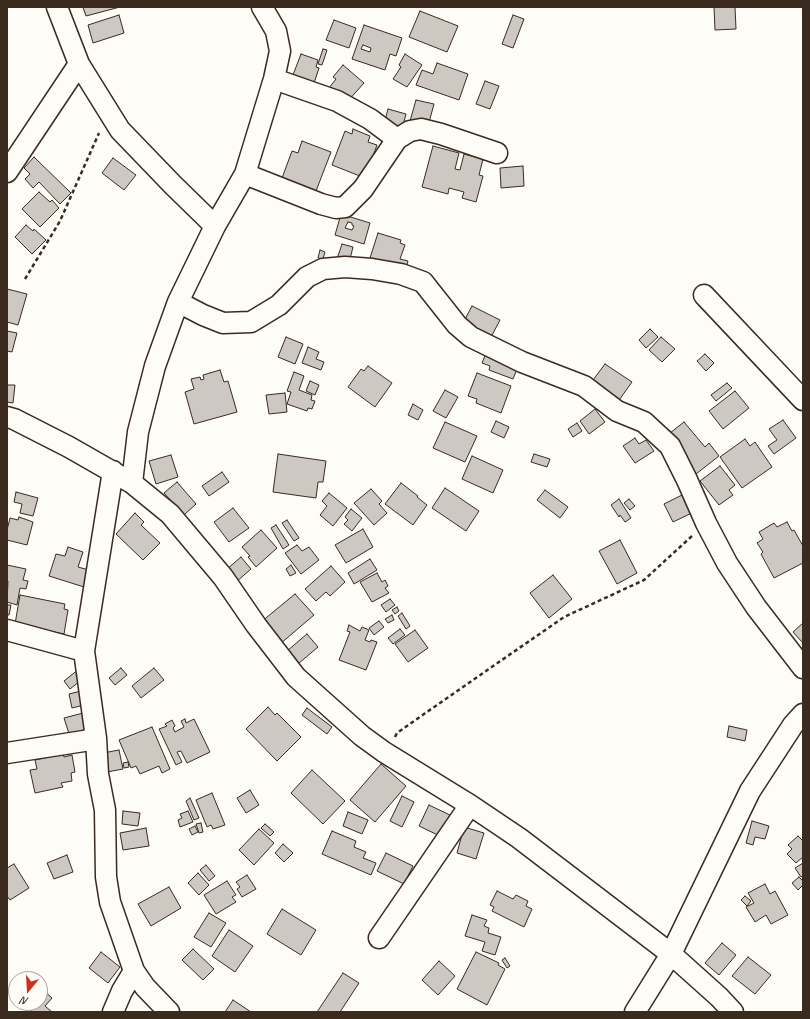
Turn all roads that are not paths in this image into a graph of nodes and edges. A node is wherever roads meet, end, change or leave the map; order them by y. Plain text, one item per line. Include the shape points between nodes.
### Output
1 (57, 7) edge
2 (262, 7) edge
3 (79, 64) junction
4 (274, 79) junction
5 (397, 139) junction
6 (497, 152) dead end
7 (7, 172) edge
8 (244, 174) junction
9 (215, 226) junction
10 (704, 294) dead end
11 (178, 302) junction
12 (803, 400) edge
13 (7, 417) edge
14 (114, 471) junction
15 (132, 483) junction
16 (7, 630) edge
17 (84, 651) junction
18 (803, 668) edge
19 (803, 714) edge
20 (96, 738) junction
21 (7, 753) edge
22 (470, 805) junction
23 (379, 938) dead end
24 (671, 954) junction
25 (134, 971) junction
26 (113, 1012) edge
27 (169, 1012) edge
28 (635, 1012) edge
29 (733, 1012) edge

1 - 3 street
2 - 4 street via 276,31 280,51
3 - 7 street
3 - 9 street via 120,130
4 - 5 street via 337,101 370,119
4 - 8 street
5 - 6 street via 410,131 421,129
5 - 8 street via 346,207 336,208 321,204
8 - 9 street
9 - 11 street
10 - 12 street
11 - 15 street via 155,366 138,432
11 - 18 street via 223,322 251,322 279,305 307,277 323,269 372,268 423,282 457,325 471,337 522,362 584,386 616,411 644,422 670,446 727,563 756,607
13 - 14 street
14 - 15 street
14 - 17 street
15 - 22 street via 170,514 223,577 296,677 362,736
16 - 17 street
17 - 20 street
19 - 24 street via 750,791
20 - 21 street
20 - 25 street via 98,774 105,810 110,902
22 - 23 street
22 - 24 street via 519,838
24 - 28 street
24 - 29 street
25 - 26 street
25 - 27 street via 145,987

